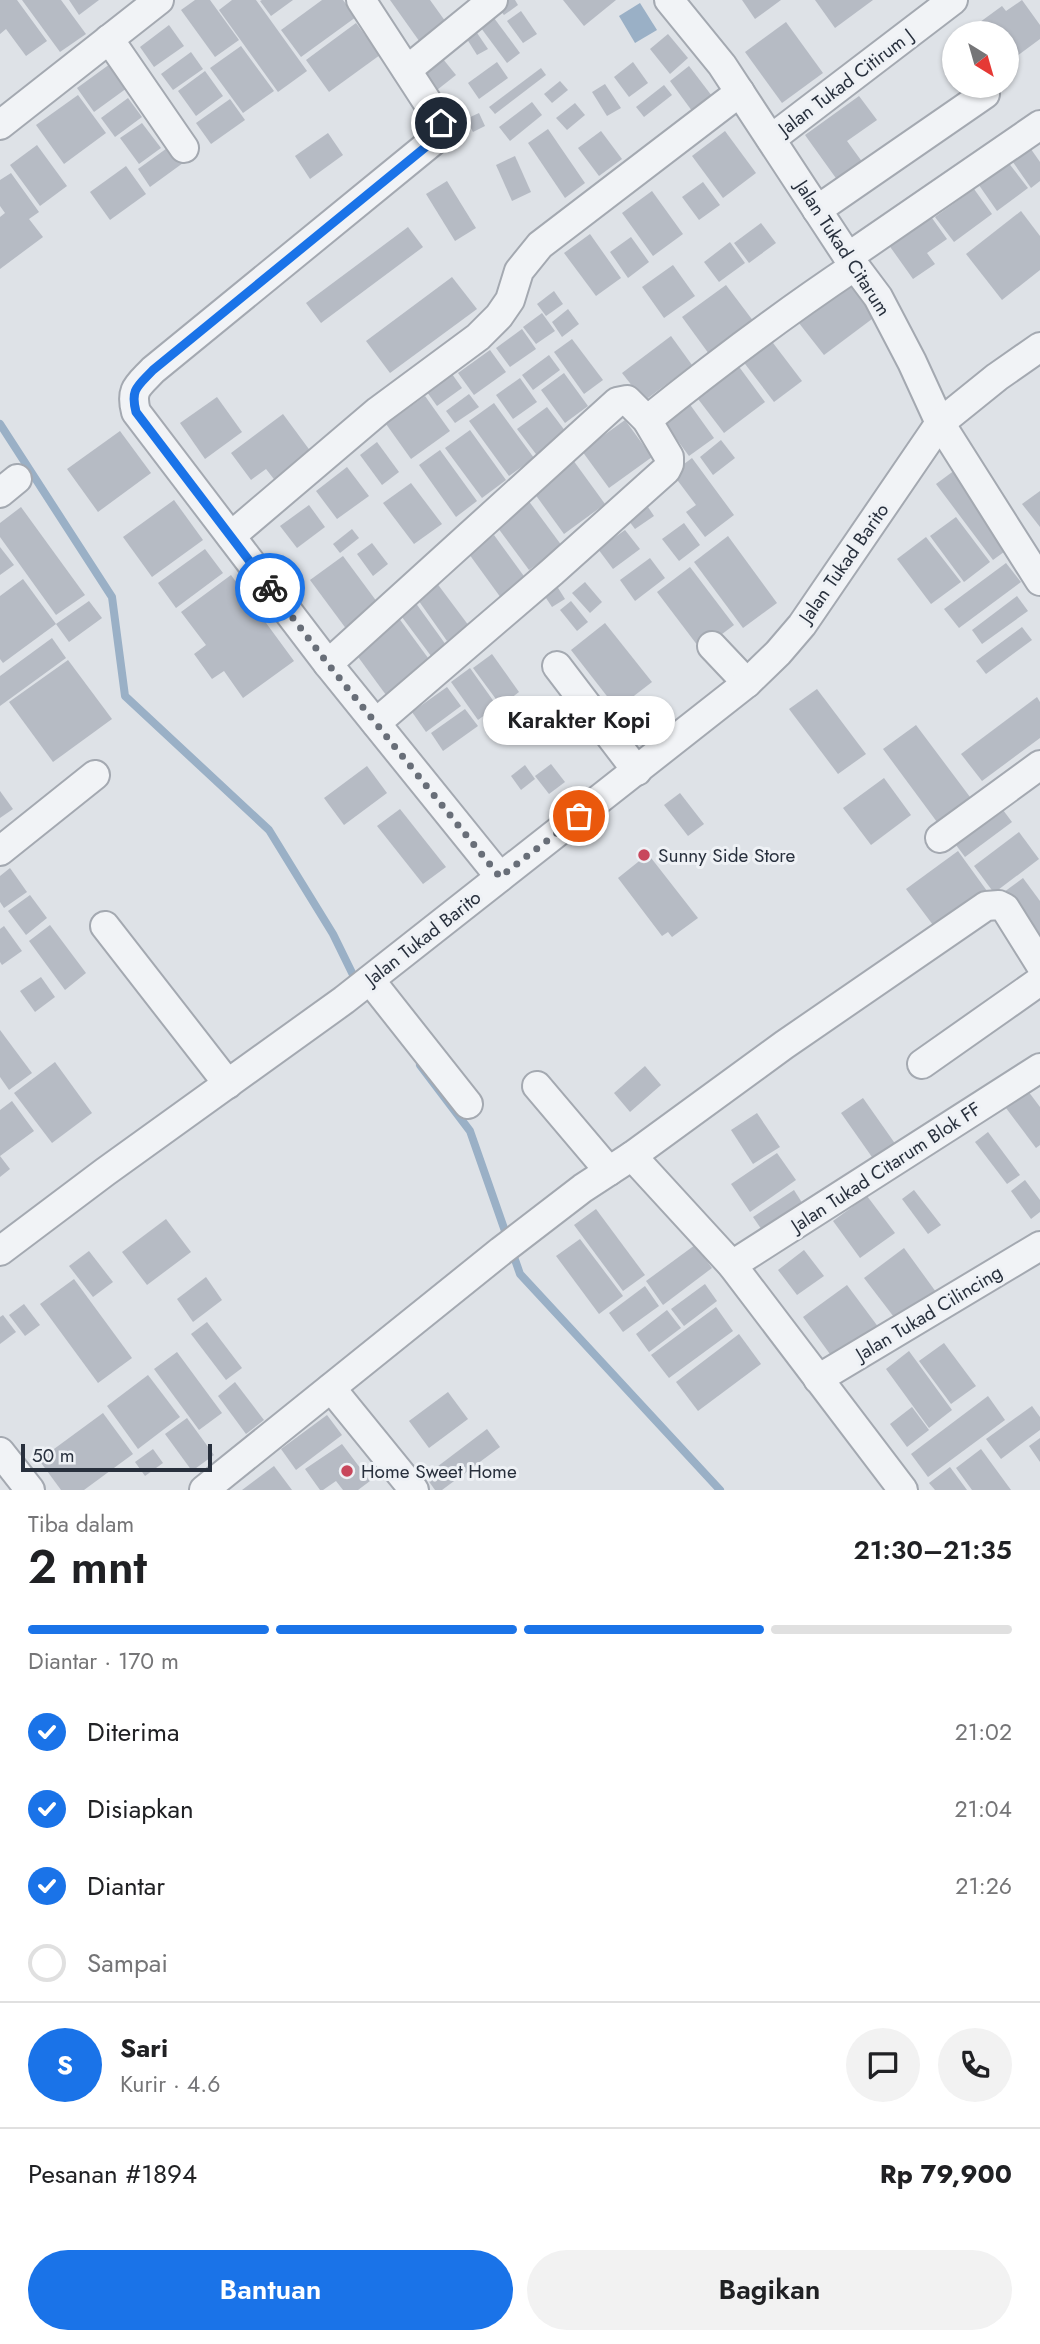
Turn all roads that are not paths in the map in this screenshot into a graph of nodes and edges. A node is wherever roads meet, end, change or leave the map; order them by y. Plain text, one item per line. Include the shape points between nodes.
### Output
1 (159, 0) edge
2 (362, 0) edge
3 (493, 0) edge
4 (669, 0) edge
5 (953, 0) edge
6 (109, 39) junction
7 (407, 70) junction
8 (740, 93) junction
9 (979, 98) edge
10 (0, 125) edge
11 (1040, 125) edge
12 (771, 139) junction
13 (184, 148) dead end
14 (817, 210) junction
15 (851, 261) junction
16 (1040, 347) edge
17 (647, 421) junction
18 (940, 423) junction
19 (231, 536) junction
20 (1040, 580) edge
21 (712, 646) dead end
22 (328, 664) junction
23 (557, 666) dead end
24 (747, 682) junction
25 (376, 723) junction
26 (1040, 765) edge
27 (637, 771) junction
28 (95, 775) dead end
29 (940, 838) dead end
30 (0, 851) edge
31 (500, 877) junction
32 (104, 926) dead end
33 (1040, 964) edge
34 (1040, 981) edge
35 (360, 988) junction
36 (922, 1064) dead end
37 (1040, 1068) edge
38 (228, 1084) junction
39 (537, 1086) dead end
40 (468, 1104) dead end
41 (621, 1164) junction
42 (1040, 1246) edge
43 (0, 1251) edge
44 (732, 1265) junction
45 (818, 1379) junction
46 (331, 1388) junction
47 (0, 1452) edge
48 (30, 1490) edge
49 (204, 1490) edge
50 (414, 1490) edge
51 (903, 1490) edge

1 - 6 street
2 - 7 street
3 - 7 street
4 - 8 street, Jalan Tukad Citarum
5 - 12 street, Jalan Tukad Citirum J
6 - 10 street
6 - 13 street
7 - 19 street via 441,123 433,141 135,388 136,412
8 - 12 street, Jalan Tukad Citarum
8 - 19 street via 540,245 519,271 510,300 478,337 377,411
9 - 14 street
11 - 15 street
12 - 14 street, Jalan Tukad Citarum
14 - 15 street, Jalan Tukad Citarum
15 - 17 street
15 - 18 street, Jalan Tukad Citarum via 878,297
16 - 18 street, Jalan Tukad Barito
17 - 22 street via 627,400 617,402
17 - 25 street via 669,457 666,470
18 - 20 street, Jalan Tukad Citarum
18 - 24 street, Jalan Tukad Barito via 802,625
19 - 22 street
21 - 24 street
22 - 25 street
23 - 27 street
24 - 27 street, Jalan Tukad Barito
25 - 31 street
26 - 29 street
27 - 31 street, Jalan Tukad Barito
28 - 30 street
31 - 35 street, Jalan Tukad Barito
32 - 38 street
33 - 41 street via 1004,908 986,906
34 - 36 street
35 - 38 street, Jalan Tukad Barito
35 - 40 street
37 - 44 street, Jalan Tukad Citarum Blok FF
38 - 43 street, Jalan Tukad Barito
39 - 41 street
41 - 44 street
41 - 46 street via 501,1251
42 - 45 street, Jalan Tukad Cilincing
44 - 45 street
45 - 51 street
46 - 49 street
46 - 50 street
47 - 48 street

